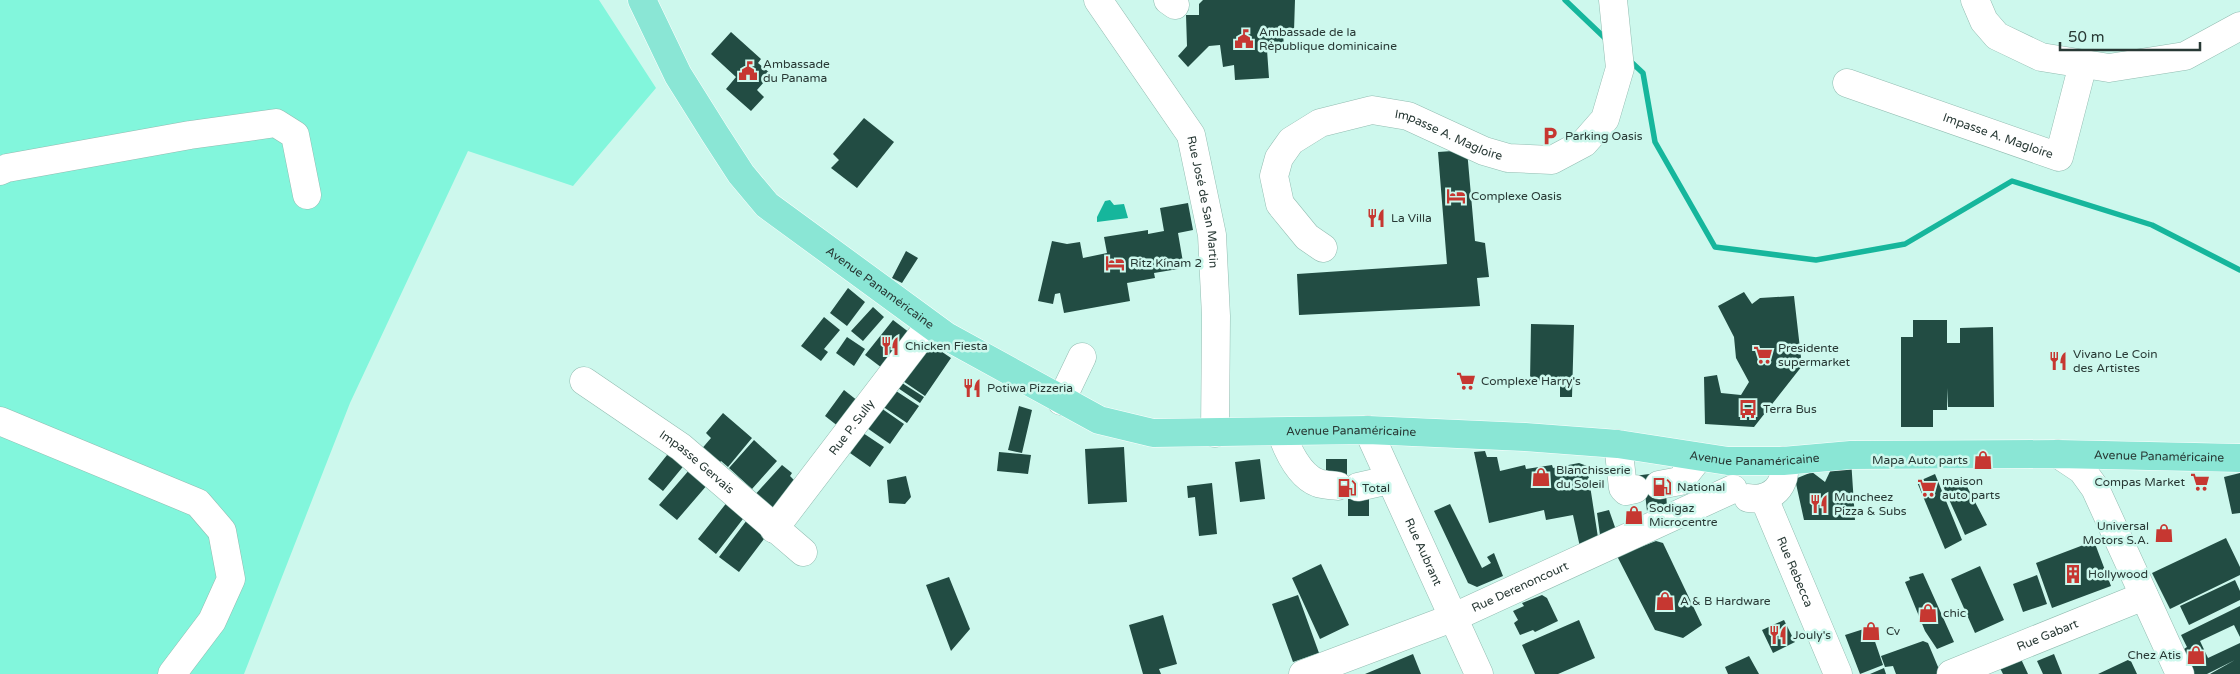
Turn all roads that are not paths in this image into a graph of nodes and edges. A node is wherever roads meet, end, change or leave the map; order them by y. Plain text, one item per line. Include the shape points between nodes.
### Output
1 (642, 0) edge
2 (1098, 0) edge
3 (1613, 0) edge
4 (1975, 0) edge
5 (2240, 26) edge
6 (2083, 64) junction
7 (1847, 83) dead end
8 (0, 171) edge
9 (307, 195) dead end
10 (1323, 248) dead end
11 (930, 326) junction
12 (1082, 357) dead end
13 (584, 381) dead end
14 (1061, 401) junction
15 (0, 420) edge
16 (1368, 430) junction
17 (1281, 432) junction
18 (1215, 433) junction
19 (1618, 444) junction
20 (2058, 454) junction
21 (1699, 457) junction
22 (2240, 458) edge
23 (1728, 461) junction
24 (1783, 461) junction
25 (1389, 480) junction
26 (1733, 489) junction
27 (1764, 498) junction
28 (774, 529) junction
29 (804, 552) dead end
30 (2144, 596) junction
31 (1452, 618) junction
32 (172, 674) edge
33 (1303, 674) edge
34 (1479, 674) edge
35 (1838, 674) edge
36 (1951, 674) edge
37 (2180, 674) edge

1 - 11 main road, Avenue Panaméricaine via 678,75 757,194 767,205
2 - 18 street, Rue José de San Martin via 1191,135 1212,236
3 - 10 street, Impasse A. Magloire via 1620,68 1605,120 1584,143 1552,160 1508,158 1484,151 1408,116 1372,110 1320,124 1291,142 1279,158 1274,176 1280,204 1307,237
4 - 6 street via 1984,21 1997,36 2041,57
5 - 6 street via 2186,56 2109,68
6 - 7 street, Impasse A. Magloire via 2060,157
8 - 9 street via 190,135 276,123 295,135
11 - 14 main road, Avenue Panaméricaine
11 - 28 street, Rue P. Sully
12 - 14 street
13 - 28 street, Impasse Gervais via 681,447
14 - 18 main road, Avenue Panaméricaine via 1099,420 1134,430
15 - 32 street via 198,503 222,531 231,580 212,621
16 - 17 main road, Avenue Panaméricaine
16 - 19 main road, Avenue Panaméricaine
16 - 25 street, Rue Aubrant
17 - 18 main road, Avenue Panaméricaine
17 - 25 street via 1292,458 1317,483 1348,487
19 - 21 main road, Avenue Panaméricaine
19 - 21 street via 1626,491 1680,481
20 - 22 main road, Avenue Panaméricaine
20 - 24 main road, Avenue Panaméricaine via 1851,455
20 - 30 street via 2082,470 2095,488
21 - 23 main road, Avenue Panaméricaine
23 - 24 main road, Avenue Panaméricaine
23 - 26 street via 1728,480
24 - 27 street via 1784,474 1780,486
25 - 31 street, Rue Aubrant
26 - 27 street via 1747,498
26 - 31 street, Rue Derenoncourt
27 - 35 street, Rue Rebecca
28 - 29 street, Impasse Gervais
30 - 36 street, Rue Gabart
30 - 37 street
31 - 33 street, Rue Derenoncourt
31 - 34 street, Rue Aubrant

